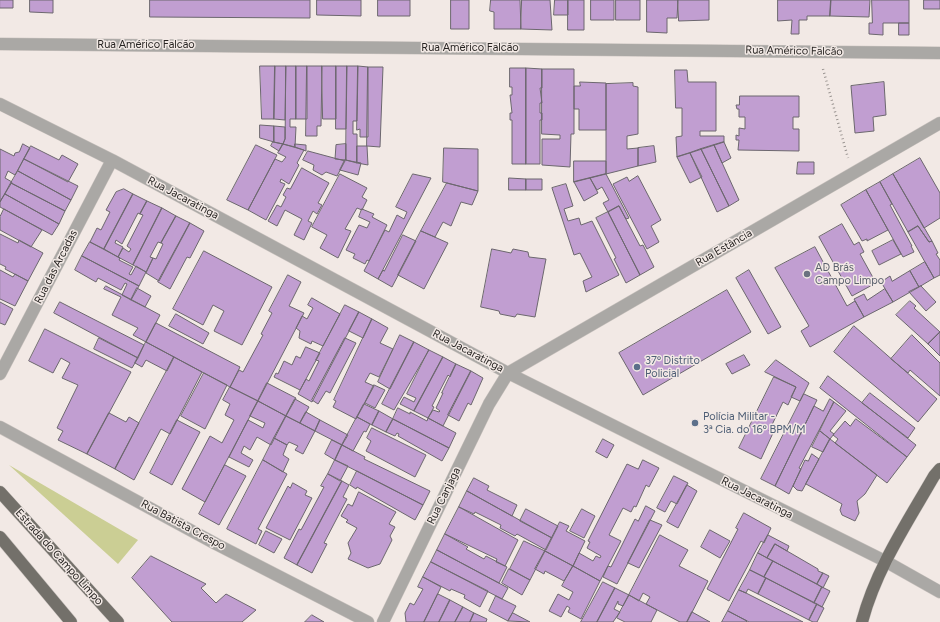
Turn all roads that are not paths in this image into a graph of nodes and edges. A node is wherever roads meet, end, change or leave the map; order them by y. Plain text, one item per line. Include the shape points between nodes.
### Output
1 (0, 44) edge
2 (940, 53) edge
3 (0, 104) edge
4 (940, 123) edge
5 (112, 160) junction
6 (508, 373) junction
7 (0, 374) edge
8 (0, 427) edge
9 (940, 469) edge
10 (0, 492) edge
11 (0, 537) edge
12 (885, 561) junction
13 (940, 592) edge
14 (71, 622) edge
15 (118, 622) edge
16 (368, 622) edge
17 (383, 622) edge
18 (862, 622) edge

1 - 2 street, Rua Américo Falcão
3 - 5 street, Rua Jacaratinga
4 - 6 street, Rua Estância
5 - 6 street, Rua Jacaratinga
5 - 7 street, Rua das Arcadas
6 - 12 street, Rua Jacaratinga
6 - 17 street, Rua Canjaga via 489,404
8 - 16 street, Rua Batista Crespo via 216,544
9 - 12 main road
10 - 15 main road, Estrada do Campo Limpo
11 - 14 main road
12 - 13 street, Rua Jacaratinga
12 - 18 main road

